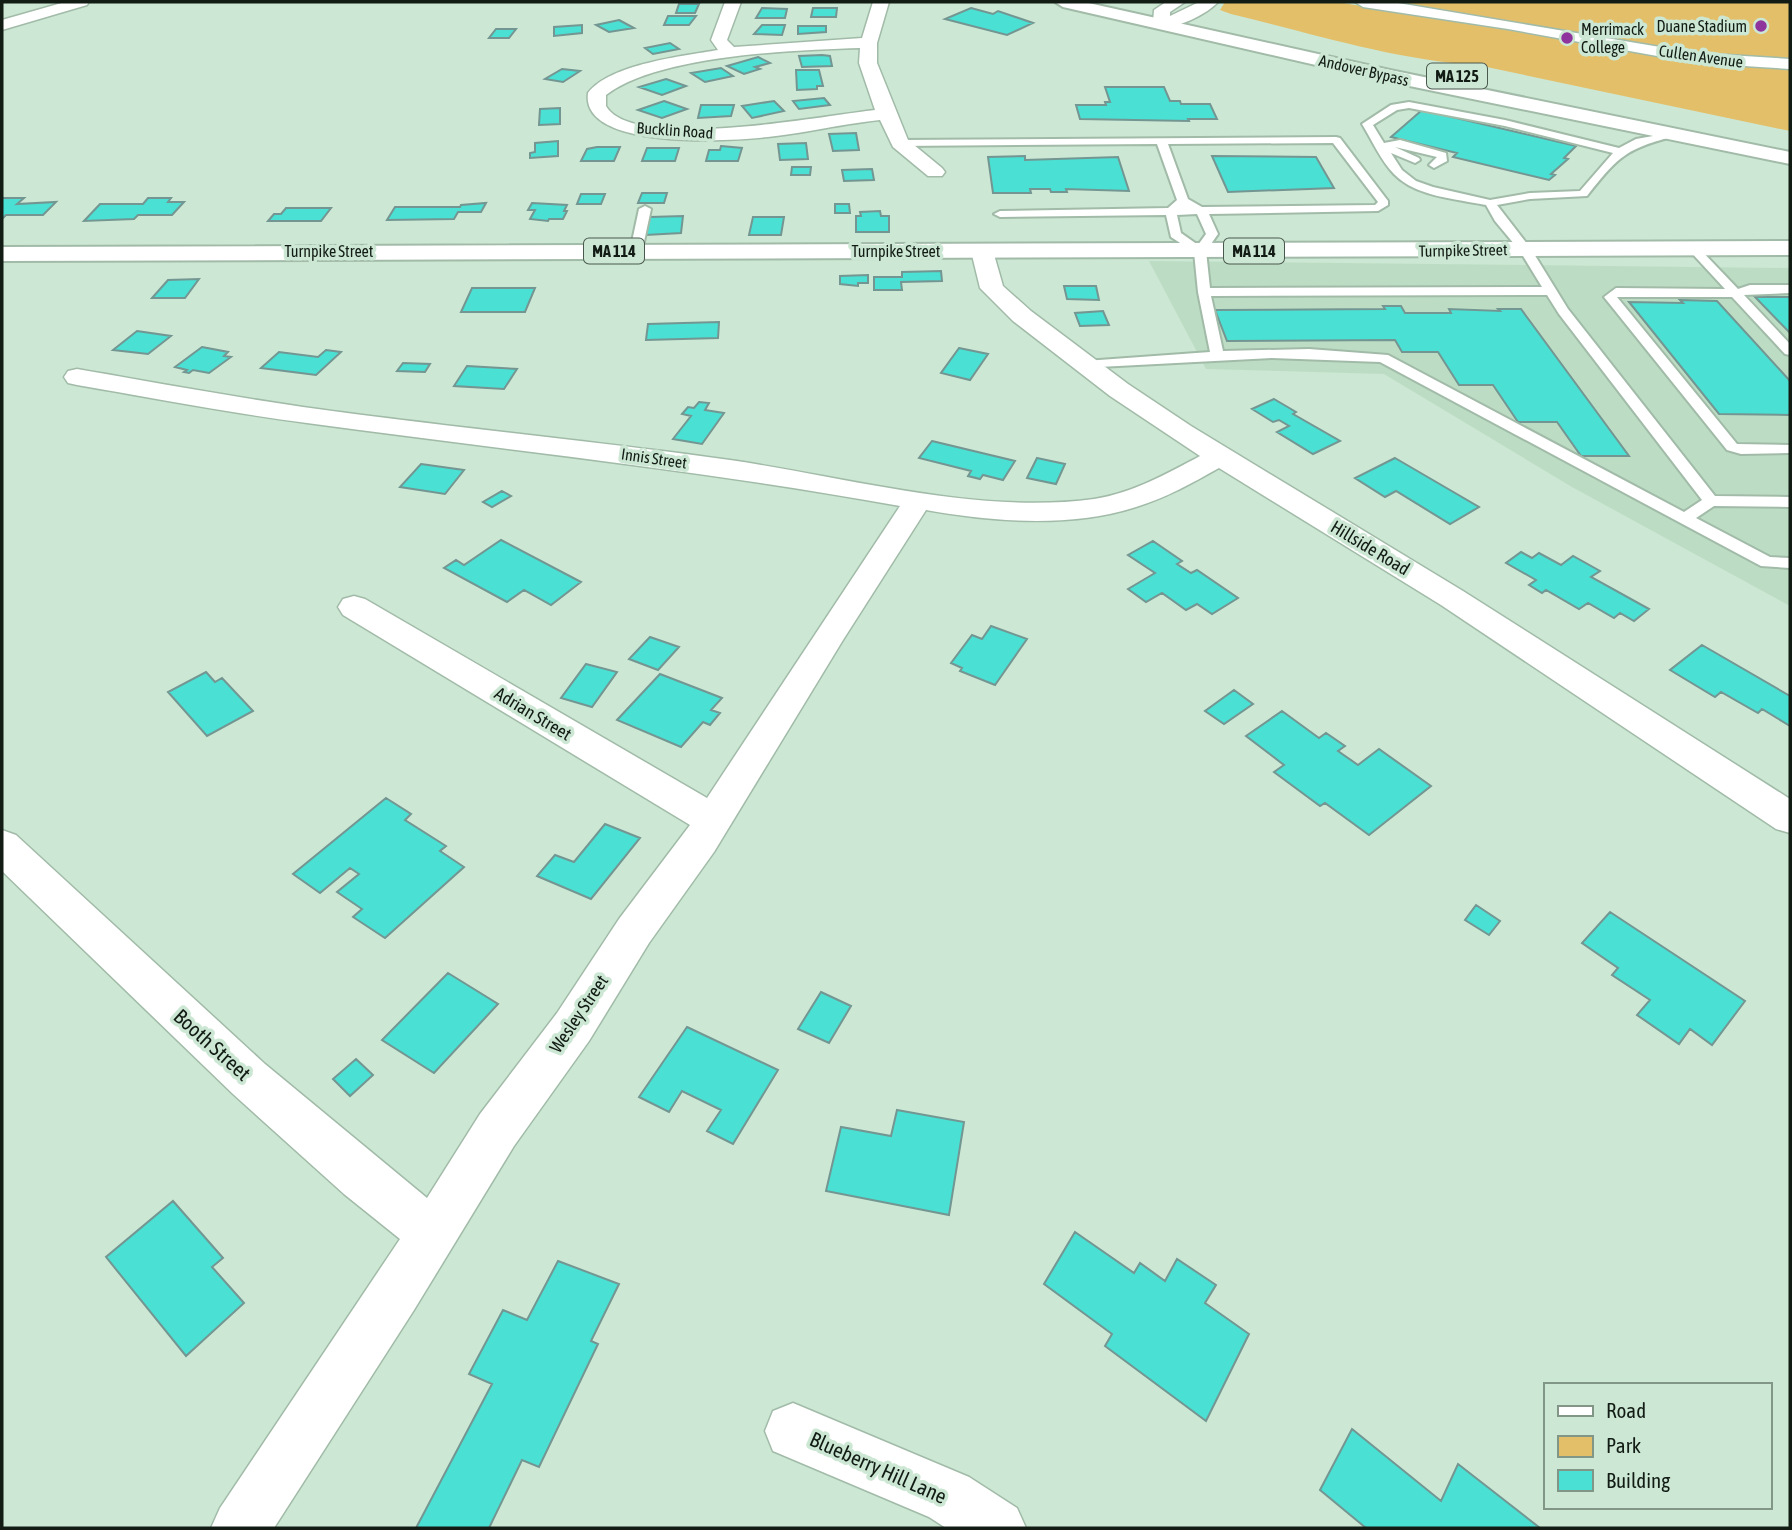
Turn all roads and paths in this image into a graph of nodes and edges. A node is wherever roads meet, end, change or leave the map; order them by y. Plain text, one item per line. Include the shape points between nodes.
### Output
1 (81, 2) edge
2 (733, 2) edge
3 (881, 2) edge
4 (1063, 2) edge
5 (1124, 2) edge
6 (1210, 2) edge
7 (1363, 2) edge
8 (1172, 13) edge
9 (2, 25) edge
10 (869, 43) junction
11 (728, 51) junction
12 (1790, 64) edge
13 (886, 114) junction
14 (1672, 134) junction
15 (900, 143) junction
16 (1162, 143) junction
17 (1790, 145) edge
18 (1619, 151) junction
19 (1790, 158) edge
20 (1415, 160) dead end
21 (1434, 165) dead end
22 (935, 172) dead end
23 (1183, 201) junction
24 (1490, 203) junction
25 (645, 209) dead end
26 (1171, 211) junction
27 (1202, 212) junction
28 (1000, 214) dead end
29 (1692, 247) junction
30 (1525, 248) junction
31 (1790, 248) edge
32 (636, 251) junction
33 (982, 251) junction
34 (1200, 251) junction
35 (2, 254) edge
36 (1790, 289) edge
37 (1551, 291) junction
38 (1204, 292) junction
39 (1736, 293) junction
40 (1790, 351) edge
41 (1217, 355) junction
42 (1085, 365) junction
43 (77, 377) dead end
44 (1790, 449) edge
45 (1220, 456) junction
46 (918, 500) junction
47 (1711, 501) junction
48 (1790, 502) edge
49 (1684, 519) junction
50 (1790, 564) edge
51 (354, 607) dead end
52 (1790, 818) edge
53 (713, 820) junction
54 (2, 846) edge
55 (432, 1232) junction
56 (793, 1431) dead end
57 (240, 1528) edge
58 (997, 1528) edge

1 - 9 street
2 - 11 street via 719,40
3 - 10 street
4 - 8 main road, Andover Bypass / MA 125
5 - 8 main road, Andover Bypass / MA 125
6 - 8 street
7 - 12 street, Cullen Avenue via 1696,58
8 - 14 main road, Andover Bypass / MA 125 via 1379,74
8 - 17 main road, Andover Bypass / MA 125
10 - 11 street, Bucklin Road
10 - 13 street via 868,63
11 - 13 street, Bucklin Road via 608,83 597,93 598,112 640,130 716,134
13 - 15 street
14 - 18 lane via 1645,138
14 - 19 main road, Andover Bypass / MA 125
15 - 16 lane
15 - 22 street
16 - 23 lane
16 - 27 lane via 1336,140 1384,202 1378,208
18 - 24 lane via 1583,194
18 - 24 lane via 1409,105 1394,107 1367,124 1390,161 1412,183
20 - 21 lane via 1388,144 1442,155
23 - 26 lane
23 - 27 lane
24 - 30 lane
25 - 32 lane
26 - 27 lane
26 - 28 lane
26 - 34 lane via 1175,235
27 - 34 lane via 1212,234
29 - 30 main road, Turnpike Street / MA 114
29 - 31 main road, Turnpike Street / MA 114
29 - 39 lane
30 - 34 main road, Turnpike Street / MA 114
30 - 37 lane
32 - 33 main road, Turnpike Street / MA 114
32 - 35 main road, Turnpike Street / MA 114
33 - 34 main road, Turnpike Street / MA 114
33 - 42 street, Hillside Road via 992,288
34 - 38 lane
36 - 39 lane
37 - 38 lane
37 - 47 lane
38 - 41 lane
39 - 40 lane
39 - 44 lane via 1616,292 1610,296 1732,447
41 - 42 lane
41 - 49 lane via 1384,358
42 - 45 street, Hillside Road
43 - 46 street, Innis Street via 304,415 662,459
45 - 46 street, Innis Street via 1164,487 1093,508 1013,511
45 - 52 street, Hillside Road via 1452,598
46 - 53 street, Wesley Street
47 - 48 lane
47 - 49 lane
49 - 50 lane via 1766,562
51 - 53 street, Adrian Street
53 - 55 street, Wesley Street via 573,1027 496,1130
54 - 55 street, Booth Street via 290,1116 381,1196
55 - 57 street, Wesley Street
56 - 58 street, Blueberry Hill Lane via 949,1497

